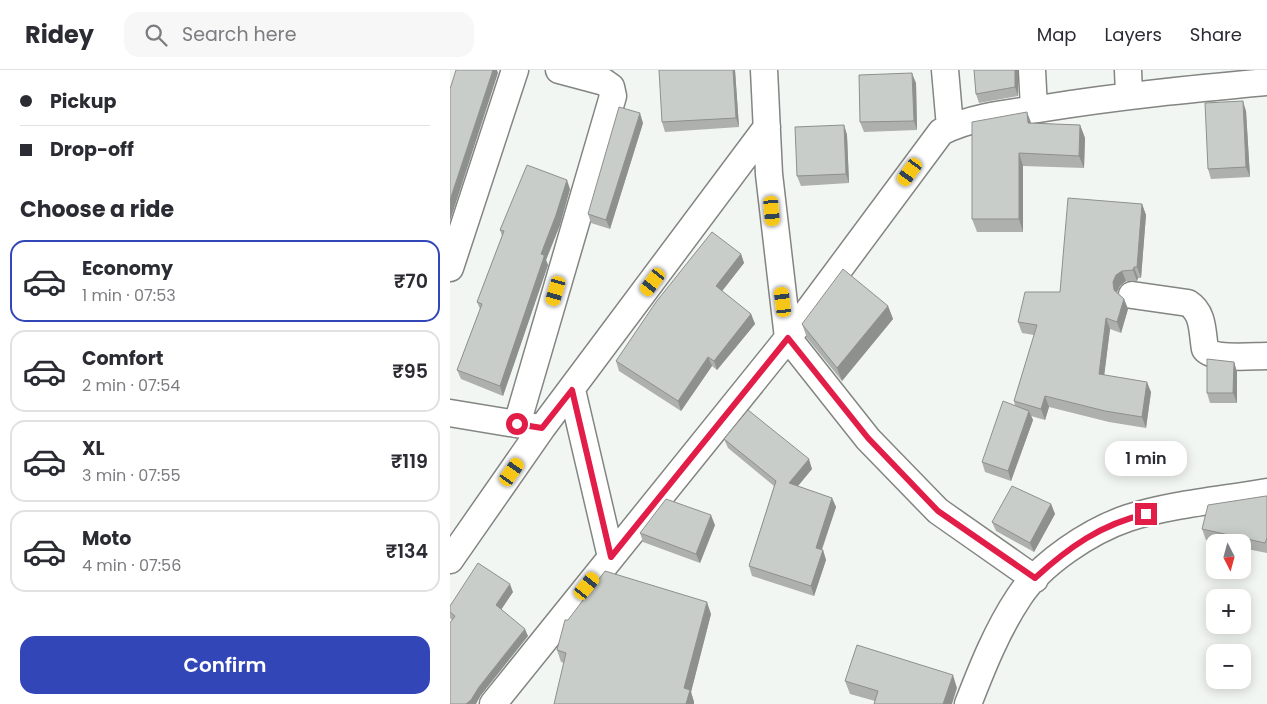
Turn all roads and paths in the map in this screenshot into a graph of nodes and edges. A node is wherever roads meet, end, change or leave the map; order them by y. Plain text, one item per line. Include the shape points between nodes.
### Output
1 (515, 70) edge
2 (559, 70) edge
3 (764, 70) edge
4 (946, 70) edge
5 (1032, 70) edge
6 (1129, 82) edge
7 (1267, 82) edge
8 (1034, 109) junction
9 (767, 127) junction
10 (950, 127) junction
11 (450, 268) edge
12 (1132, 294) dead end
13 (788, 338) junction
14 (1267, 356) edge
15 (572, 390) junction
16 (450, 413) edge
17 (530, 426) junction
18 (1267, 492) edge
19 (611, 557) junction
20 (450, 560) edge
21 (1035, 578) junction
22 (493, 704) edge
23 (968, 704) edge

1 - 11 street
2 - 17 street via 604,82 611,86 614,96
3 - 9 street
4 - 10 street
5 - 8 street
6 - 7 street
6 - 8 street
8 - 10 street
9 - 13 street via 774,229
9 - 15 street
10 - 13 street via 932,142
12 - 14 street via 1188,303 1195,308 1200,314 1208,353 1217,356
13 - 19 street
13 - 21 street via 868,438 938,511
15 - 17 street
15 - 19 street
16 - 17 street
17 - 20 street
18 - 21 street via 1128,518 1088,536
19 - 22 street
21 - 23 street via 1004,622

